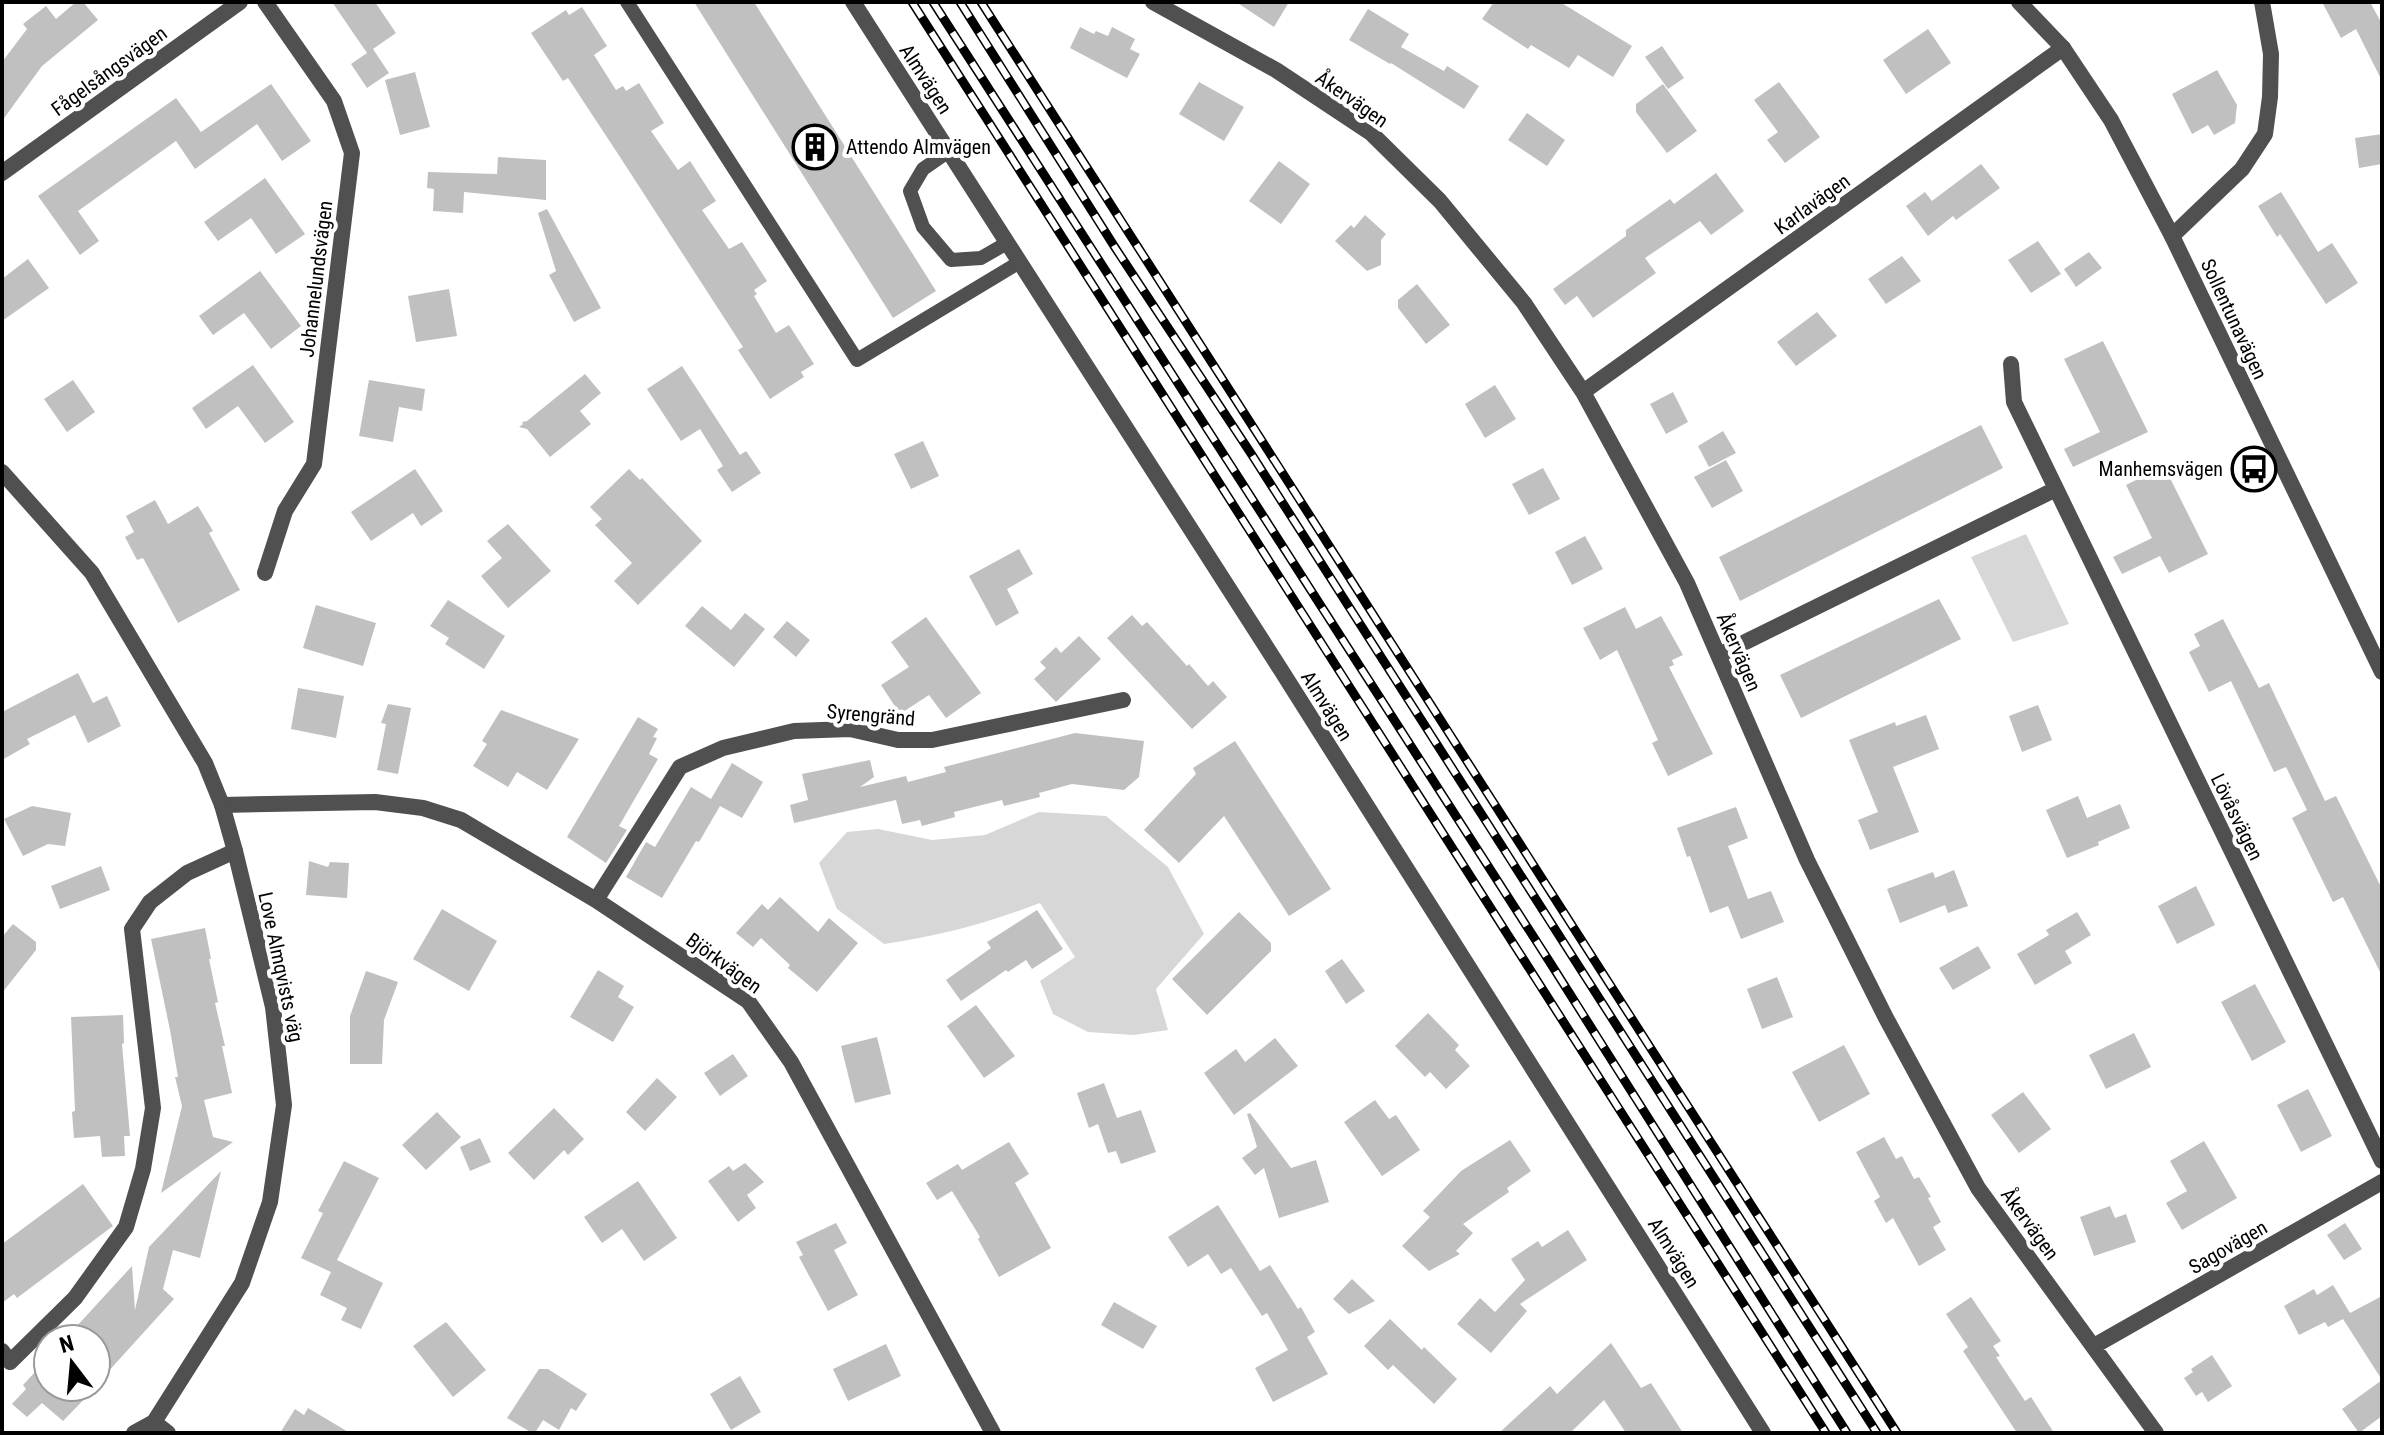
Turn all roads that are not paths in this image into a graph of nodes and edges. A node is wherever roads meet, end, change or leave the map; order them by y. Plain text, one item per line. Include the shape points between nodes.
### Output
1 (240, 2) edge
2 (265, 2) edge
3 (627, 2) edge
4 (853, 2) edge
5 (1153, 2) edge
6 (2019, 2) edge
7 (2262, 2) edge
8 (2063, 48) junction
9 (949, 151) junction
10 (2, 173) edge
11 (2172, 236) junction
12 (1007, 243) junction
13 (1020, 262) junction
14 (2011, 364) dead end
15 (1583, 392) junction
16 (2, 472) edge
17 (2056, 489) junction
18 (265, 573) dead end
19 (1719, 655) junction
20 (2382, 672) edge
21 (1123, 700) dead end
22 (222, 805) junction
23 (235, 851) junction
24 (596, 900) junction
25 (2382, 1161) edge
26 (2382, 1182) edge
27 (2094, 1346) junction
28 (2, 1351) edge
29 (154, 1422) junction
30 (134, 1433) edge
31 (168, 1433) edge
32 (993, 1433) edge
33 (1763, 1433) edge
34 (2156, 1433) edge

1 - 10 street, Fågelsångsvägen
2 - 18 street, Johannelundsvägen via 334,101 352,153 314,464 285,511
3 - 13 lane via 857,360
4 - 9 street, Almvägen
5 - 15 street, Åkervägen via 1276,70 1371,133 1440,201 1524,303
6 - 8 street, Sollentunavägen
7 - 11 street via 2271,54 2265,134 2242,169
8 - 11 street, Sollentunavägen via 2111,120
8 - 15 street, Karlavägen
9 - 12 street, Almvägen
9 - 12 lane via 923,169 910,191 923,227 951,260 981,258
11 - 20 street, Sollentunavägen
12 - 13 street, Almvägen
13 - 33 street, Almvägen
14 - 17 street, Lövåsvägen via 2014,402
15 - 19 street, Åkervägen via 1687,583
16 - 22 street, Love Almqvists väg via 92,573 205,763
17 - 19 street
17 - 25 street, Lövåsvägen
19 - 27 street, Åkervägen via 1807,860 1978,1188
21 - 24 street, Syrengränd via 932,740 898,740 850,729 794,731 723,748 680,767
22 - 23 street, Love Almqvists väg
22 - 24 street, Björkvägen via 375,802 423,808 461,820
23 - 28 street via 187,873 150,902 132,929 153,1108 126,1227 75,1298 10,1362
23 - 29 street, Love Almqvists väg via 273,1007 284,1105 270,1202 242,1283
24 - 32 street, Björkvägen via 748,1001 791,1062
26 - 27 street, Sagovägen
27 - 34 street, Åkervägen
29 - 30 street, Love Almqvists väg
29 - 31 street

